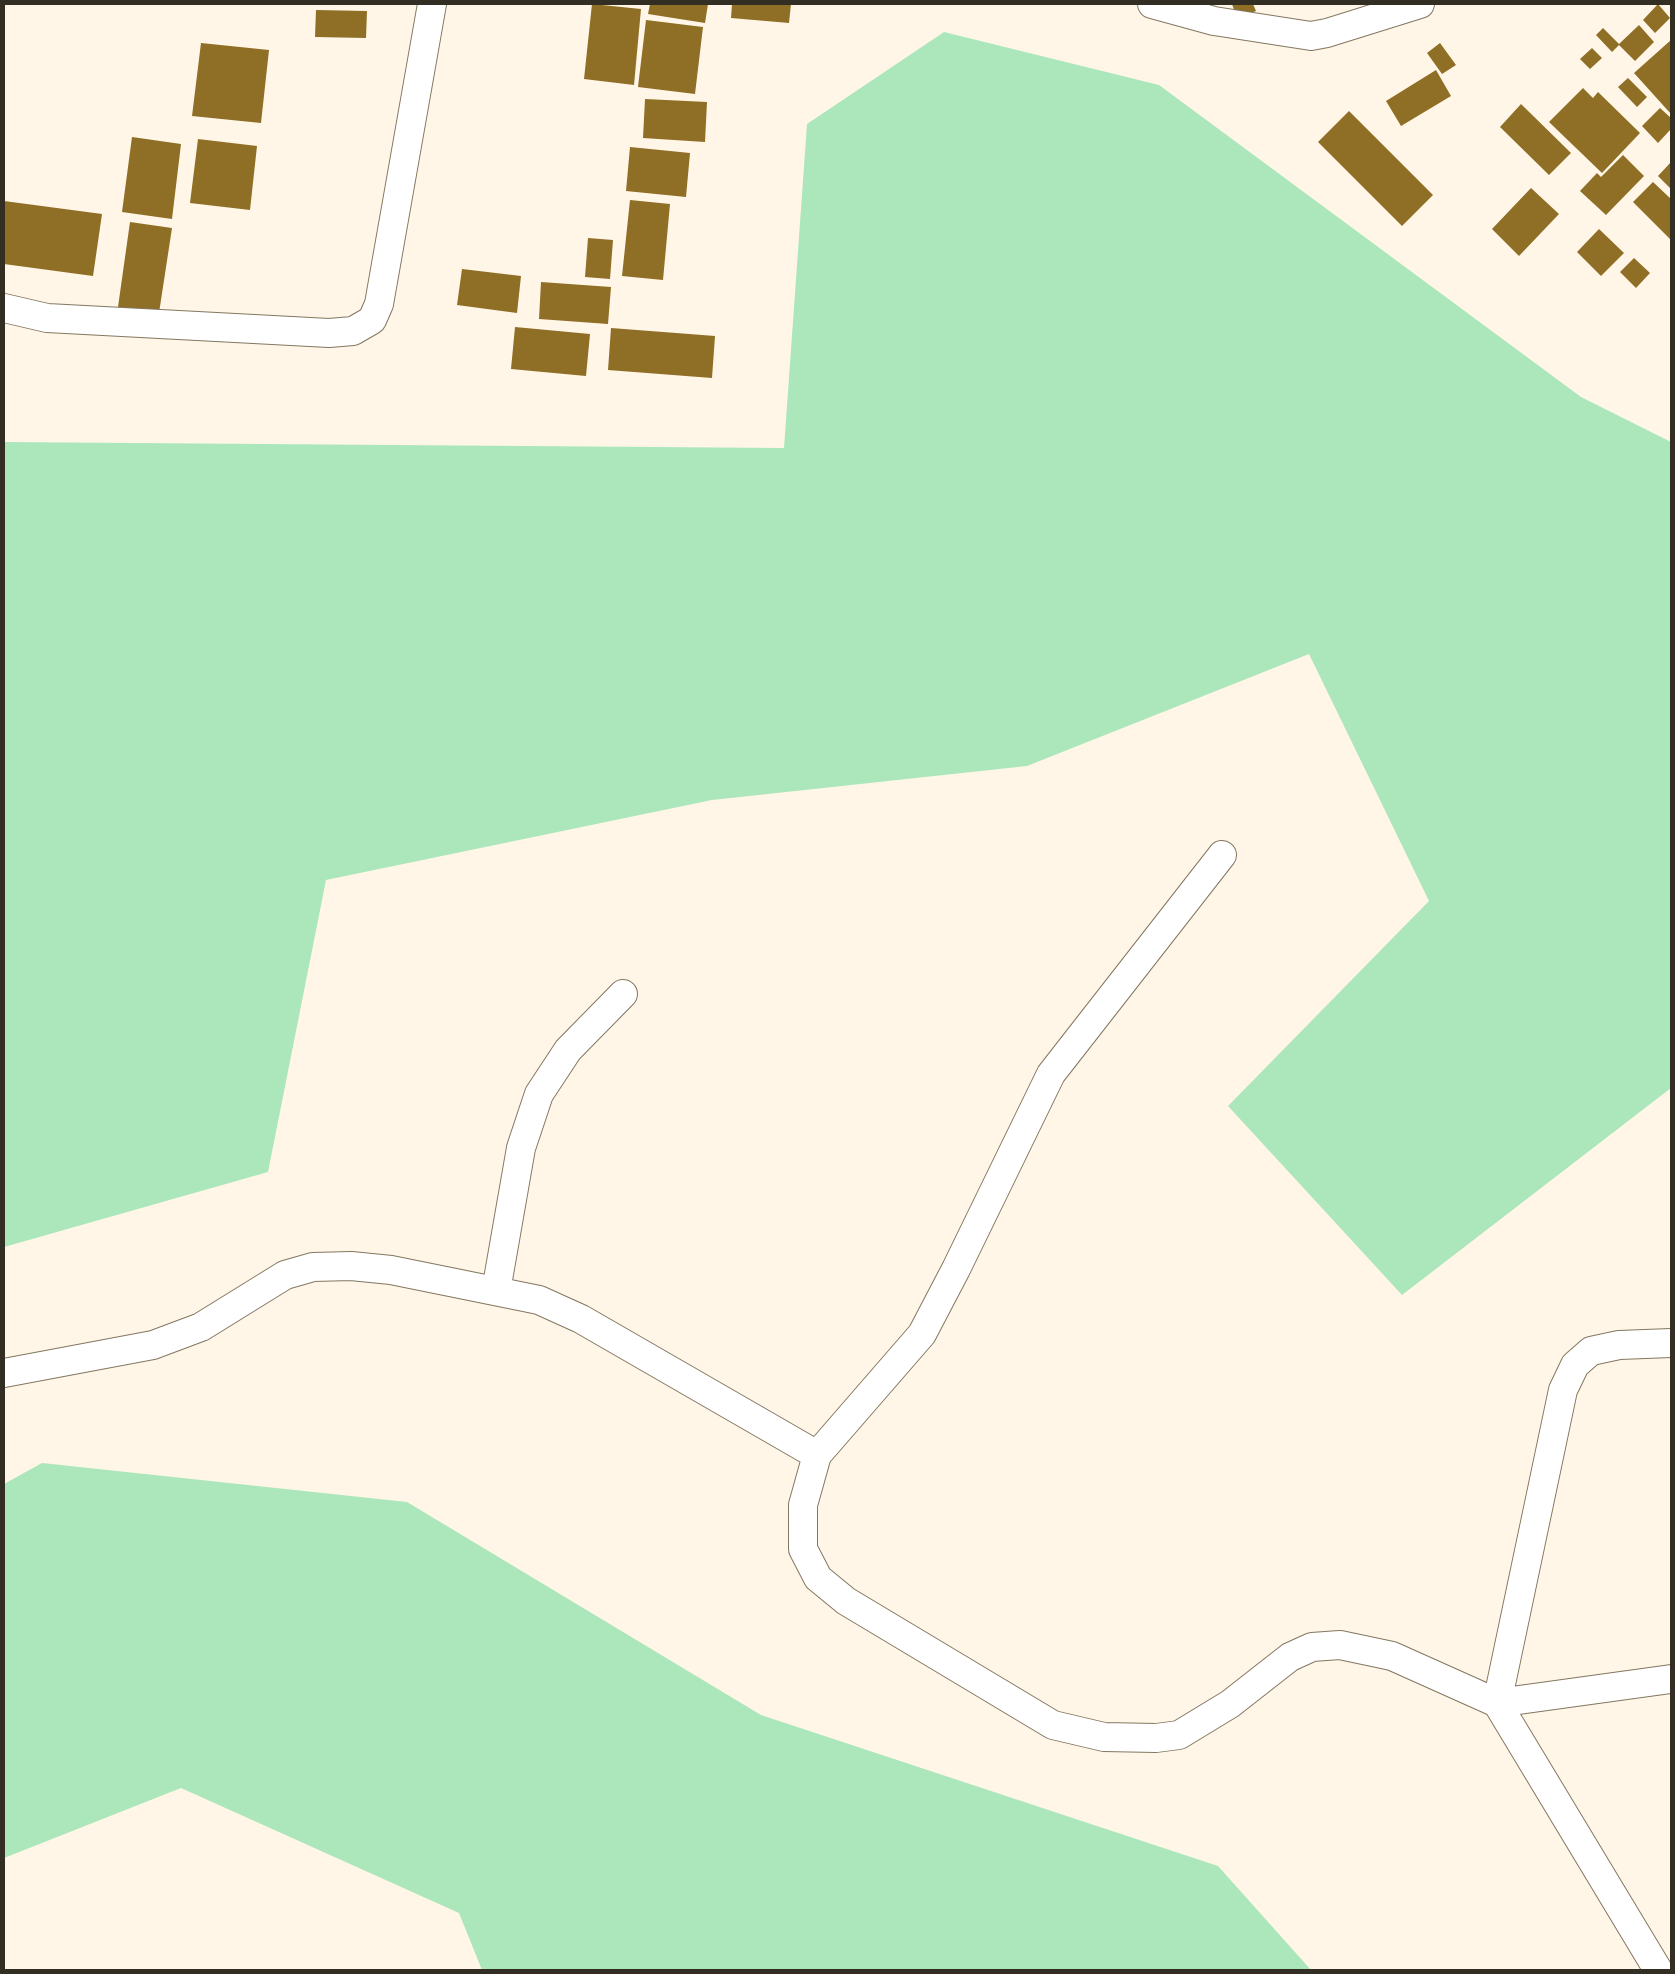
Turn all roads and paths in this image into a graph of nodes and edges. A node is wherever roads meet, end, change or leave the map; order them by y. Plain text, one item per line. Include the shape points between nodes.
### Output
1 (432, 4) edge
2 (1152, 4) edge
3 (1420, 4) edge
4 (4, 308) edge
5 (1222, 855) dead end
6 (623, 994) dead end
7 (496, 1291) junction
8 (1671, 1343) edge
9 (4, 1373) edge
10 (817, 1455) junction
11 (1671, 1679) edge
12 (1497, 1703) junction
13 (1658, 1970) edge

1 - 4 street via 379,304 372,320 353,331 329,333 47,318
2 - 3 street via 1214,21 1311,36
5 - 10 street via 1051,1074 922,1334
6 - 7 street via 568,1050 539,1094 521,1148
7 - 9 street via 392,1270 313,1267 284,1275 201,1327 153,1344
7 - 10 street via 539,1300 581,1319
8 - 12 street via 1619,1345 1591,1351 1575,1365 1563,1390
10 - 12 street via 803,1505 803,1549 818,1578 846,1601 1052,1725 1104,1737 1179,1735 1230,1704 1290,1656 1312,1647 1340,1645 1392,1656
11 - 12 street
12 - 13 street

